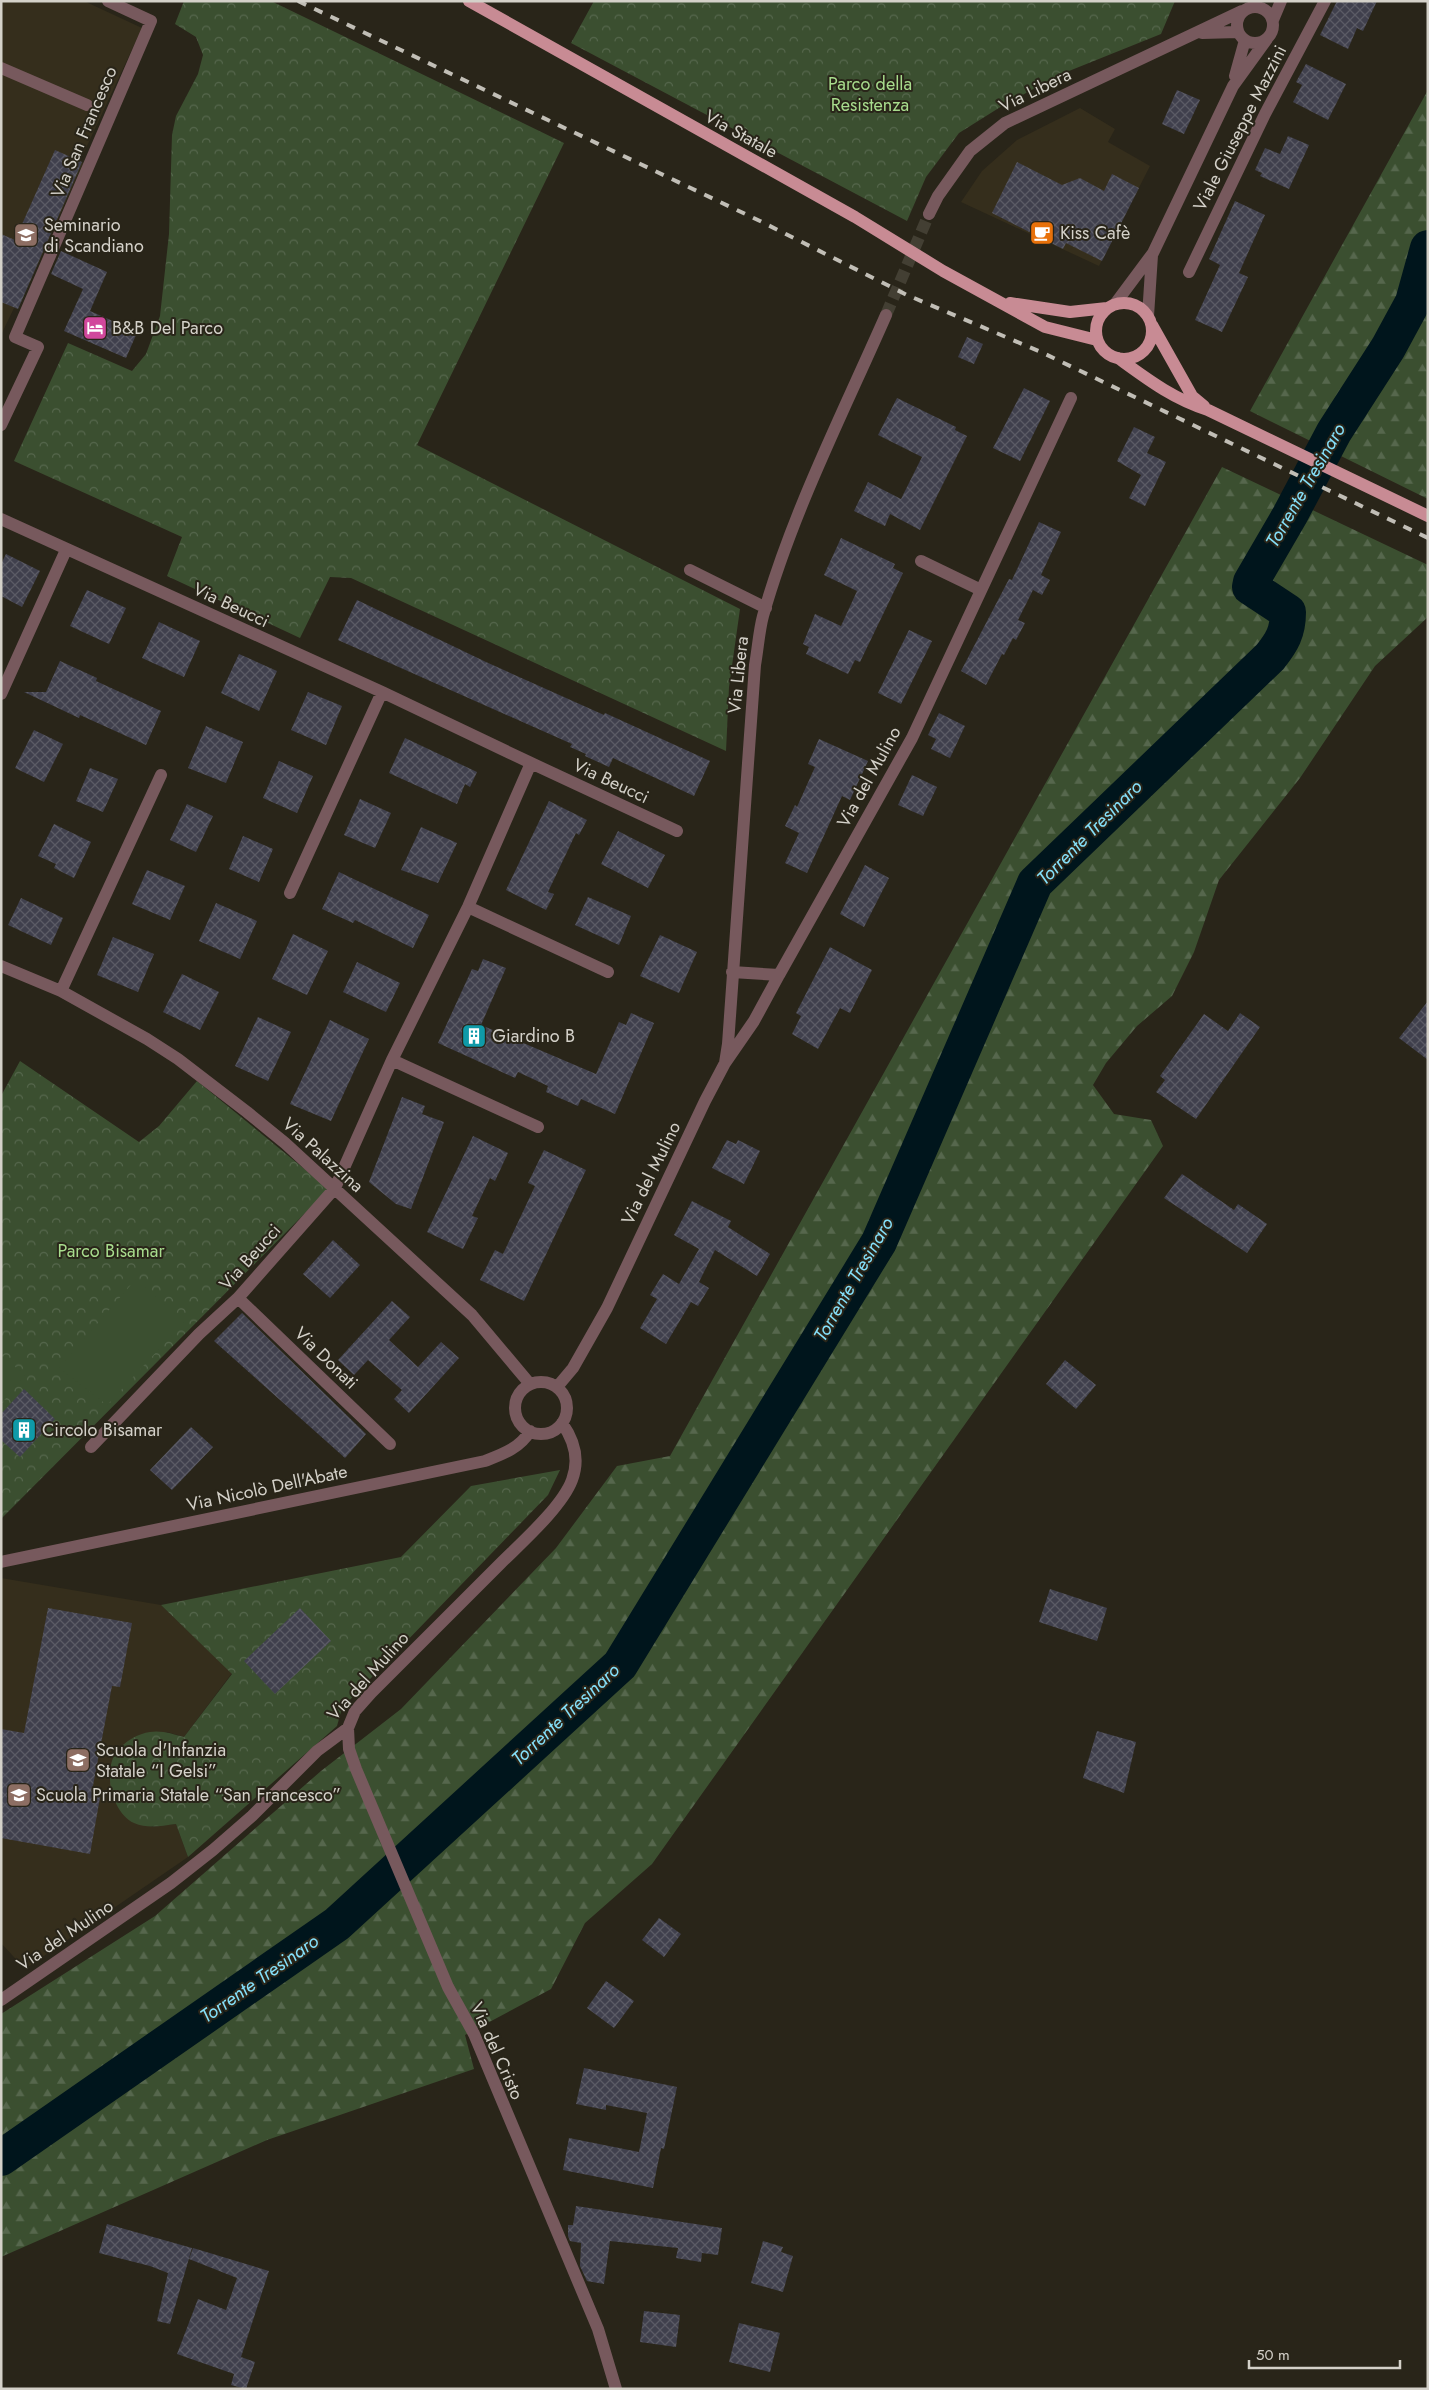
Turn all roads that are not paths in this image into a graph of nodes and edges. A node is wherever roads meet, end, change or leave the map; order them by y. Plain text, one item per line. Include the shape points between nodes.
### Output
1 (108, 1) edge
2 (469, 1) edge
3 (1281, 1) edge
4 (1325, 1) edge
5 (1256, 4) edge
6 (1242, 11) junction
7 (1273, 20) junction
8 (1190, 36) junction
9 (1241, 36) junction
10 (1266, 39) junction
11 (1, 68) edge
12 (1233, 86) junction
13 (88, 105) dead end
14 (929, 214) tunnel mouth
15 (1153, 253) junction
16 (1189, 272) dead end
17 (995, 299) junction
18 (1111, 306) junction
19 (886, 315) tunnel mouth
20 (1150, 320) junction
21 (1097, 340) junction
22 (1118, 358) junction
23 (1071, 398) dead end
24 (1213, 413) junction
25 (1, 425) edge
26 (1428, 516) edge
27 (1, 519) edge
28 (66, 550) junction
29 (921, 561) dead end
30 (690, 570) dead end
31 (981, 590) junction
32 (766, 608) junction
33 (382, 692) junction
34 (1, 694) edge
35 (532, 763) junction
36 (161, 775) dead end
37 (677, 831) dead end
38 (290, 893) dead end
39 (468, 907) junction
40 (1, 966) edge
41 (608, 972) dead end
42 (732, 972) junction
43 (778, 975) junction
44 (61, 991) junction
45 (392, 1060) junction
46 (725, 1063) junction
47 (538, 1127) dead end
48 (335, 1188) junction
49 (238, 1298) junction
50 (530, 1384) junction
51 (557, 1387) junction
52 (562, 1423) junction
53 (530, 1431) junction
54 (390, 1444) dead end
55 (91, 1448) dead end
56 (1, 1562) edge
57 (348, 1728) junction
58 (1, 2000) edge
59 (616, 2389) edge

1 - 25 street, Via San Francesco via 151,21 15,337 38,347
2 - 17 main road, Via Statale
3 - 7 street, Viale Giuseppe Mazzini
4 - 16 street, Viale Giuseppe Mazzini
5 - 6 street, Viale Giuseppe Mazzini
5 - 7 street, Viale Giuseppe Mazzini
6 - 8 street, Via Libera
6 - 9 street, Viale Giuseppe Mazzini via 1237,21
7 - 10 street, Viale Giuseppe Mazzini via 1273,31
8 - 9 street, Via Libera via 1214,31
8 - 14 street, Via Libera via 1005,123 970,151
9 - 10 street, Viale Giuseppe Mazzini via 1256,43
9 - 12 street, Viale Giuseppe Mazzini
10 - 12 street, Viale Giuseppe Mazzini
11 - 13 street
12 - 15 street, Viale Giuseppe Mazzini
15 - 18 street, Viale Giuseppe Mazzini
15 - 20 street, Viale Giuseppe Mazzini
17 - 18 main road, Via Statale via 1026,307 1070,312
17 - 21 main road, Via Statale via 1045,327
18 - 20 main road, Via Statale via 1133,304
18 - 21 main road via 1100,315
19 - 32 street, Via Libera via 780,560
20 - 22 main road via 1150,342 1145,350 1130,358
20 - 24 main road via 1192,396
21 - 22 main road via 1106,354
22 - 24 main road via 1165,392
23 - 31 street, Via del Mulino
24 - 26 main road
27 - 28 street, Via Beucci
28 - 33 street, Via Beucci
28 - 34 street
29 - 31 street
30 - 32 street
31 - 43 street, Via del Mulino via 912,738
32 - 42 street, Via Libera via 755,665
33 - 35 street, Via Beucci
33 - 38 street
35 - 37 street, Via Beucci
35 - 39 street, Via Beucci
36 - 44 street
39 - 41 street
39 - 45 street, Via Beucci
40 - 44 street, Via Palazzina
42 - 43 street
42 - 46 street, Via Libera
43 - 46 street, Via del Mulino via 754,1021
44 - 48 street, Via Palazzina via 178,1059 286,1143
45 - 47 street
45 - 48 street, Via Beucci
46 - 51 street, Via del Mulino via 607,1308 573,1368
48 - 49 street, Via Beucci
48 - 50 street, Via Palazzina via 472,1315
49 - 54 street, Via Donati
49 - 55 street, Via Beucci via 199,1334
50 - 51 street via 541,1382
50 - 53 street via 518,1396 515,1412 518,1420
51 - 52 street via 567,1408
52 - 53 street via 551,1432
52 - 57 street, Via del Mulino via 570,1435 576,1460 572,1480 560,1499 528,1536 371,1693 355,1711
53 - 56 street, Via Nicolò Dell'Abate via 517,1446 485,1461
57 - 58 street, Via del Mulino via 317,1751 252,1816 171,1883
57 - 59 street, Via del Cristo via 349,1749 356,1769 448,1987 474,2034 598,2328

